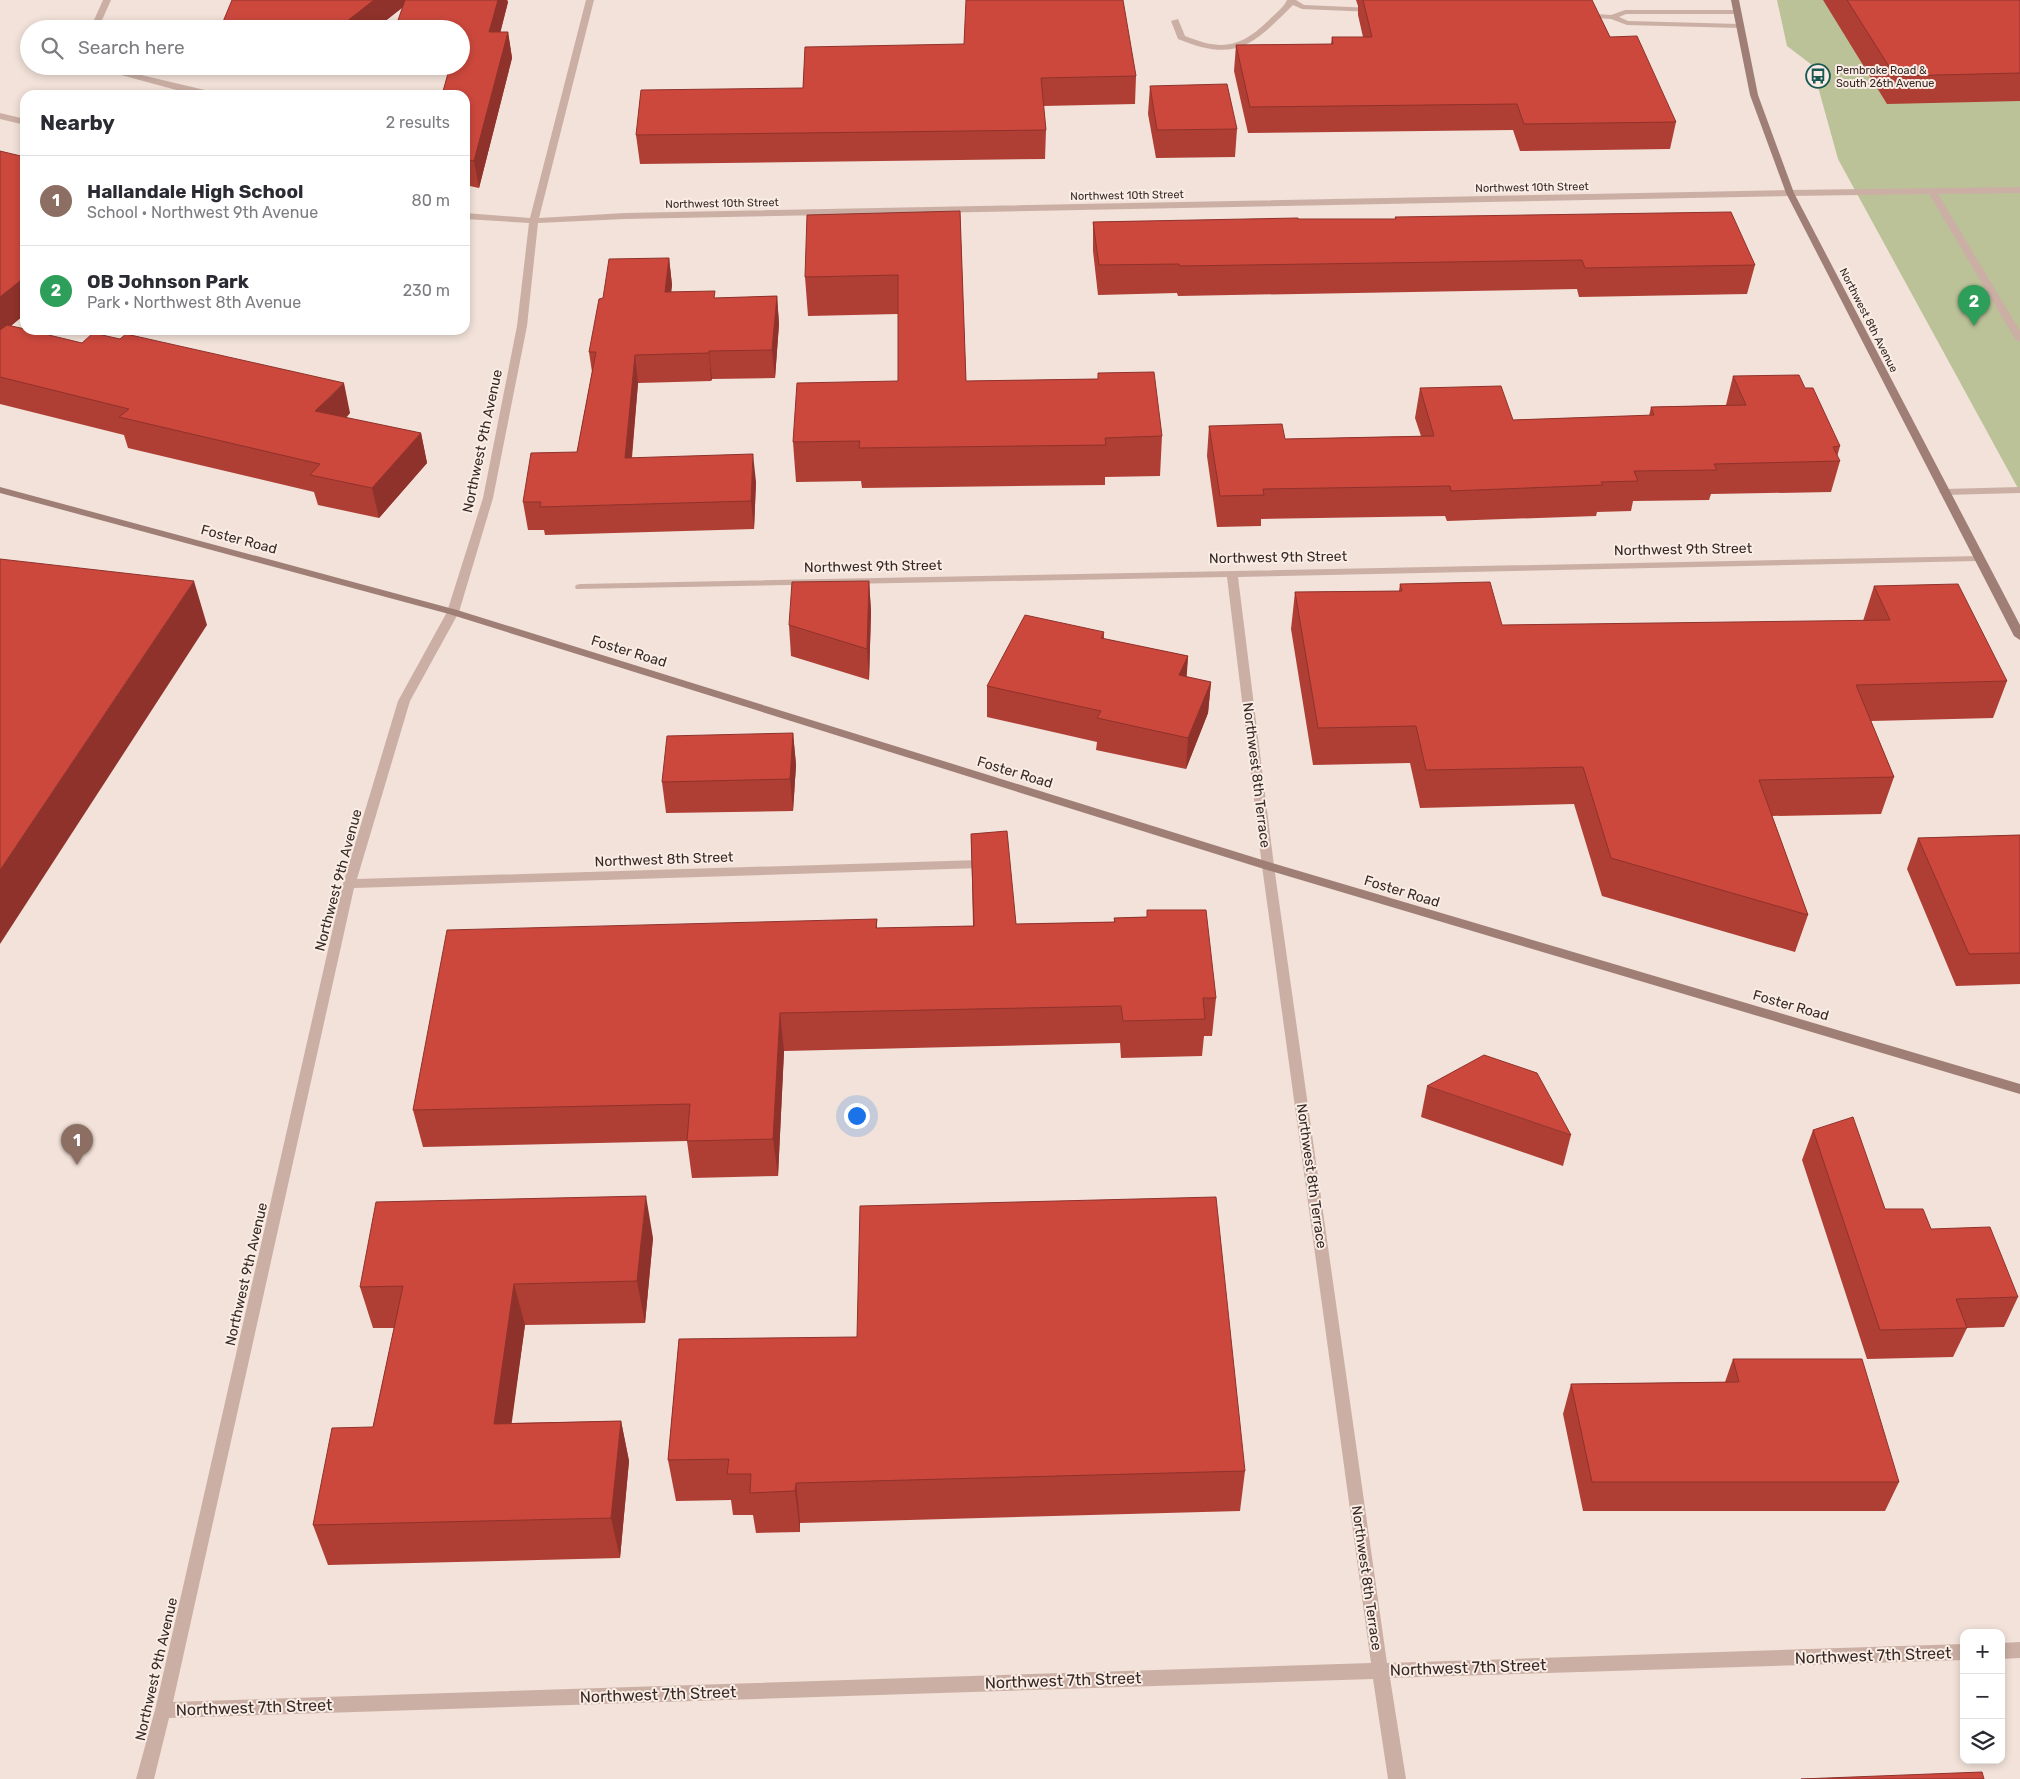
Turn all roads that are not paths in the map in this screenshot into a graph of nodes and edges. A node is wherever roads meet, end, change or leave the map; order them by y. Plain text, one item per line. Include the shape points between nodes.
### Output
1 (107, 0) edge
2 (590, 0) edge
3 (1291, 0) edge
4 (1734, 0) edge
5 (1385, 10) edge
6 (1737, 12) junction
7 (1576, 14) edge
8 (1612, 17) junction
9 (98, 20) edge
10 (1175, 21) dead end
11 (1740, 26) junction
12 (128, 75) edge
13 (192, 90) edge
14 (0, 116) edge
15 (20, 121) edge
16 (2020, 190) edge
17 (1932, 191) junction
18 (1790, 193) junction
19 (470, 216) edge
20 (534, 221) junction
21 (2020, 339) edge
22 (0, 490) edge
23 (2020, 490) edge
24 (1944, 492) junction
25 (1978, 558) junction
26 (1232, 573) junction
27 (580, 587) dead end
28 (453, 612) junction
29 (2020, 636) edge
30 (980, 864) edge
31 (1268, 866) junction
32 (350, 884) junction
33 (2020, 1089) edge
34 (2020, 1650) edge
35 (2005, 1651) edge
36 (1960, 1652) edge
37 (1380, 1669) junction
38 (162, 1710) junction
39 (145, 1779) edge
40 (1397, 1779) edge

1 - 9 street
2 - 20 street, Northwest 9th Avenue
3 - 5 street via 1302,8
3 - 10 street via 1255,38 1238,48 1201,47 1181,37
4 - 6 street, Northwest 8th Avenue
6 - 8 street via 1625,12
6 - 11 street, Northwest 8th Avenue
7 - 8 street
8 - 11 street via 1627,23
11 - 18 street, Northwest 8th Avenue via 1754,95
12 - 13 street
14 - 15 street
16 - 17 street, Northwest 10th Street
17 - 18 street, Northwest 10th Street
17 - 21 street
18 - 20 street, Northwest 10th Street via 635,216
18 - 24 street, Northwest 8th Avenue
19 - 20 street, Northwest 10th Street
20 - 28 street, Northwest 9th Avenue via 522,326 488,498
22 - 28 street, Foster Road
23 - 24 street
24 - 25 street, Northwest 8th Avenue
25 - 26 street, Northwest 9th Street
25 - 29 street, Northwest 8th Avenue
26 - 27 street, Northwest 9th Street
26 - 31 street, Northwest 8th Terrace
28 - 31 street, Foster Road
28 - 32 street, Northwest 9th Avenue via 404,701
30 - 32 street, Northwest 8th Street
31 - 33 street, Foster Road
31 - 37 street, Northwest 8th Terrace
32 - 38 street, Northwest 9th Avenue
34 - 35 street
36 - 37 street, Northwest 7th Street
37 - 38 street, Northwest 7th Street
37 - 40 street, Northwest 8th Terrace
38 - 39 street, Northwest 9th Avenue

